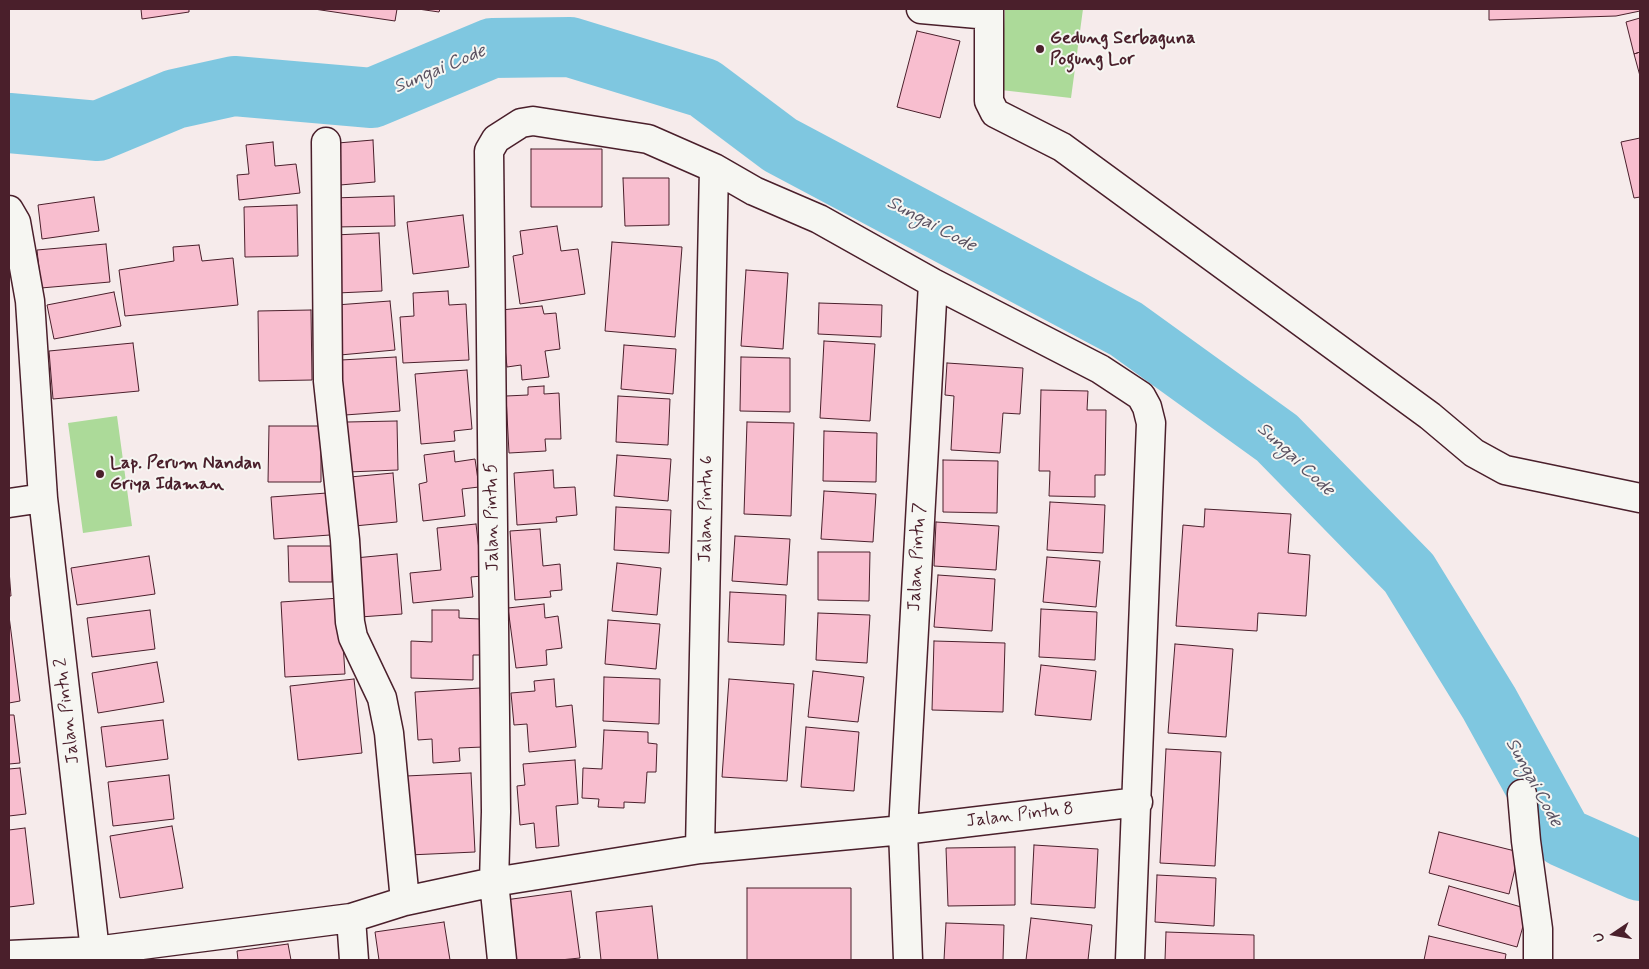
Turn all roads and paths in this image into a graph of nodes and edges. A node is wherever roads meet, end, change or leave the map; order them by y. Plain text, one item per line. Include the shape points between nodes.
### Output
1 (921, 9) edge
2 (989, 12) edge
3 (326, 142) dead end
4 (714, 168) junction
5 (9, 210) edge
6 (932, 283) junction
7 (43, 498) junction
8 (1640, 498) edge
9 (9, 503) edge
10 (1522, 794) dead end
11 (1138, 802) junction
12 (903, 830) junction
13 (700, 849) junction
14 (494, 882) junction
15 (406, 901) junction
16 (351, 918) junction
17 (95, 951) junction
18 (9, 955) edge
19 (51, 957) edge
20 (354, 960) edge
21 (502, 960) edge
22 (908, 960) edge
23 (1130, 960) edge
24 (1538, 960) edge

1 - 2 street
2 - 8 street via 989,101 996,113 1062,147 1430,416 1474,453 1505,470
3 - 15 street via 328,381 350,622 353,637 382,698 389,732
4 - 6 street via 754,191 819,219
4 - 13 street, Jalan Pintu 6
4 - 14 street, Jalan Pintu 5 via 648,138 533,121 521,123 496,139 489,152
5 - 7 street, Jalan Pintu 2 via 16,222 30,301
6 - 11 street via 1100,369 1141,396 1147,407 1151,423
6 - 12 street, Jalan Pintu 7
7 - 9 street
7 - 17 street, Jalan Pintu 2
10 - 24 street via 1538,929
11 - 12 street, Jalan Pintu 8
11 - 23 street
12 - 13 street, Jalan Pintu 8
12 - 22 street, Jalan Pintu 7
13 - 14 street, Jalan Pintu 8
14 - 15 street, Jalan Pintu 8
14 - 21 street, Jalan Pintu 5
15 - 16 street, Jalan Pintu 8
16 - 17 street, Jalan Pintu 8
16 - 20 street
17 - 19 street, Jalan Pintu 8
18 - 19 street, Jalan Pintu 8

